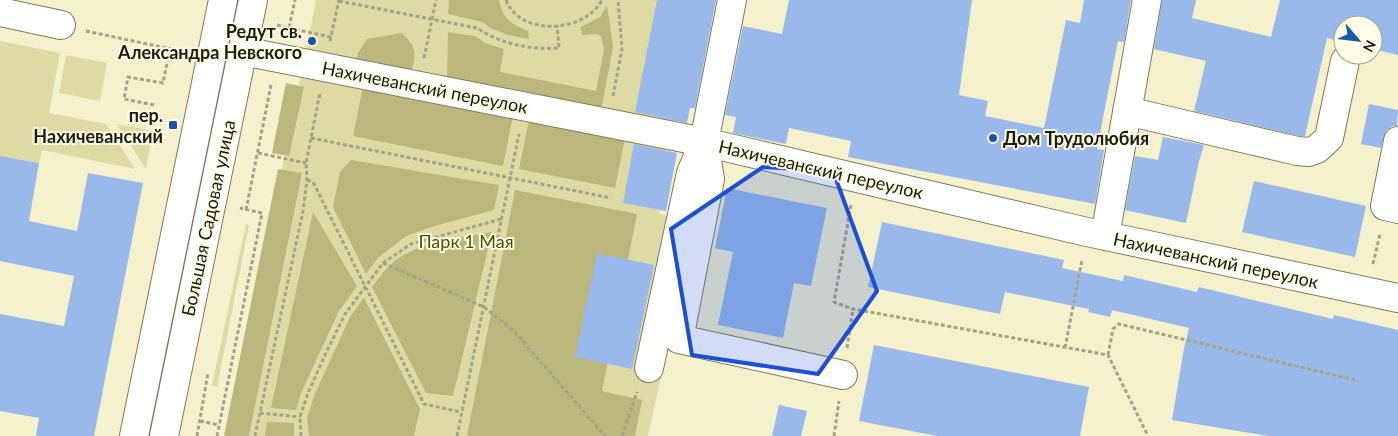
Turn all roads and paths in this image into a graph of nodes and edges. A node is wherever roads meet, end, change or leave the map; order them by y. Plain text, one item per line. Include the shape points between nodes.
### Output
1 (223, 0) edge
2 (253, 0) edge
3 (295, 0) edge
4 (339, 0) edge
5 (436, 0) edge
6 (506, 0) edge
7 (602, 0) edge
8 (618, 0) edge
9 (732, 0) edge
10 (1147, 0) edge
11 (0, 12) edge
12 (432, 19) junction
13 (61, 25) joint
14 (557, 25) junction
15 (276, 26) dead end
16 (283, 27) junction
17 (289, 28) junction
18 (170, 48) junction
19 (242, 51) junction
20 (188, 52) dead end
21 (277, 57) junction
22 (1344, 65) edge
23 (325, 67) junction
24 (419, 85) junction
25 (154, 105) dead end
26 (524, 106) junction
27 (1127, 111) junction
28 (607, 123) junction
29 (311, 138) junction
30 (1398, 140) edge
31 (704, 142) junction
32 (258, 153) junction
33 (306, 163) junction
34 (510, 177) junction
35 (856, 177) junction
36 (307, 180) junction
37 (611, 198) dead end
38 (1392, 207) edge
39 (237, 208) dead end
40 (246, 210) junction
41 (501, 219) junction
42 (1096, 234) junction
43 (383, 263) junction
44 (365, 286) junction
45 (1368, 292) junction
46 (1398, 298) edge
47 (484, 307) junction
48 (1065, 348) junction
49 (1108, 355) junction
50 (649, 368) joint
51 (843, 375) dead end
52 (1359, 381) dead end
53 (461, 412) junction
54 (260, 413) junction
55 (300, 417) junction
56 (200, 421) dead end
57 (219, 425) junction
58 (134, 436) edge
59 (164, 436) edge
60 (217, 436) edge
61 (255, 436) edge
62 (301, 436) edge
63 (457, 436) edge
64 (605, 436) edge
65 (622, 436) edge
66 (1148, 436) edge

1 - 58 street, Большая Садовая улица
2 - 19 street, Большая Садовая улица
3 - 17 path
4 - 12 path
4 - 17 path via 331,37
5 - 12 path
6 - 14 path via 511,11 521,20 544,26
7 - 14 path via 589,16 570,24
8 - 28 path via 622,49
9 - 31 street
10 - 27 street
11 - 13 street
12 - 14 path via 477,28 506,42 541,49 559,48
12 - 24 path
13 - 18 path
15 - 16 path
16 - 17 path
16 - 21 path
18 - 20 path
18 - 25 path via 163,83 128,77 124,99
19 - 21 street, Нахичеванский переулок
19 - 59 street, Большая Садовая улица
21 - 23 street, Нахичеванский переулок
21 - 32 path
22 - 27 street via 1328,138 1318,149 1310,152
23 - 24 street, Нахичеванский переулок
23 - 29 path
24 - 26 street, Нахичеванский переулок
26 - 28 street, Нахичеванский переулок
26 - 34 path
27 - 42 street
28 - 31 street, Нахичеванский переулок
29 - 33 path
29 - 34 path
30 - 38 street
31 - 35 street, Нахичеванский переулок
31 - 50 street via 691,174
31 - 51 street via 710,179 679,339
32 - 33 path
32 - 40 path
33 - 36 path
34 - 37 path
34 - 41 path
35 - 42 street, Нахичеванский переулок
35 - 48 path via 834,302 853,309
36 - 44 path via 313,182
36 - 54 path
38 - 45 path
39 - 40 path
40 - 57 path via 262,213
41 - 43 path via 411,244
41 - 47 path
42 - 45 street, Нахичеванский переулок
42 - 48 path
43 - 44 path
43 - 47 path
44 - 53 path via 424,404
44 - 55 path via 345,314
45 - 46 street, Нахичеванский переулок
47 - 53 path
47 - 64 path via 514,331
48 - 49 path
49 - 52 path via 1113,329 1119,324
49 - 66 path
50 - 65 path via 639,386
53 - 63 path
54 - 55 path
54 - 61 path
55 - 62 path
56 - 57 path
57 - 60 path

